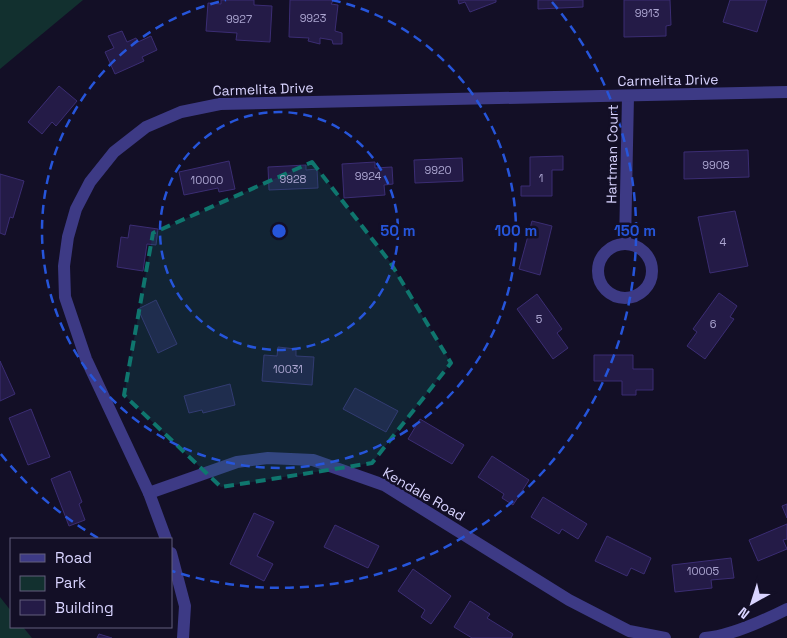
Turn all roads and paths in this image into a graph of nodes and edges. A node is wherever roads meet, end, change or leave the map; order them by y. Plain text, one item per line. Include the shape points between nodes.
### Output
1 (787, 92) edge
2 (628, 96) junction
3 (625, 244) junction
4 (149, 493) junction
5 (166, 538) edge
6 (172, 557) edge
7 (787, 609) edge
8 (183, 638) edge
9 (665, 638) edge
10 (704, 638) edge

1 - 2 street, Carmelita Drive
2 - 3 street, Hartman Court
2 - 4 street, Carmelita Drive via 220,104 181,112 146,127 114,152 90,182 76,209 64,266 66,297 86,359
3 - 3 street via 605,253 598,267 605,288 617,297 625,298 646,289 652,275 646,253
4 - 5 street, Carmelita Drive
4 - 9 street, Kendale Road via 237,462 268,458 313,460 384,485 569,600 629,631
6 - 8 street via 185,606
7 - 10 street via 765,620

